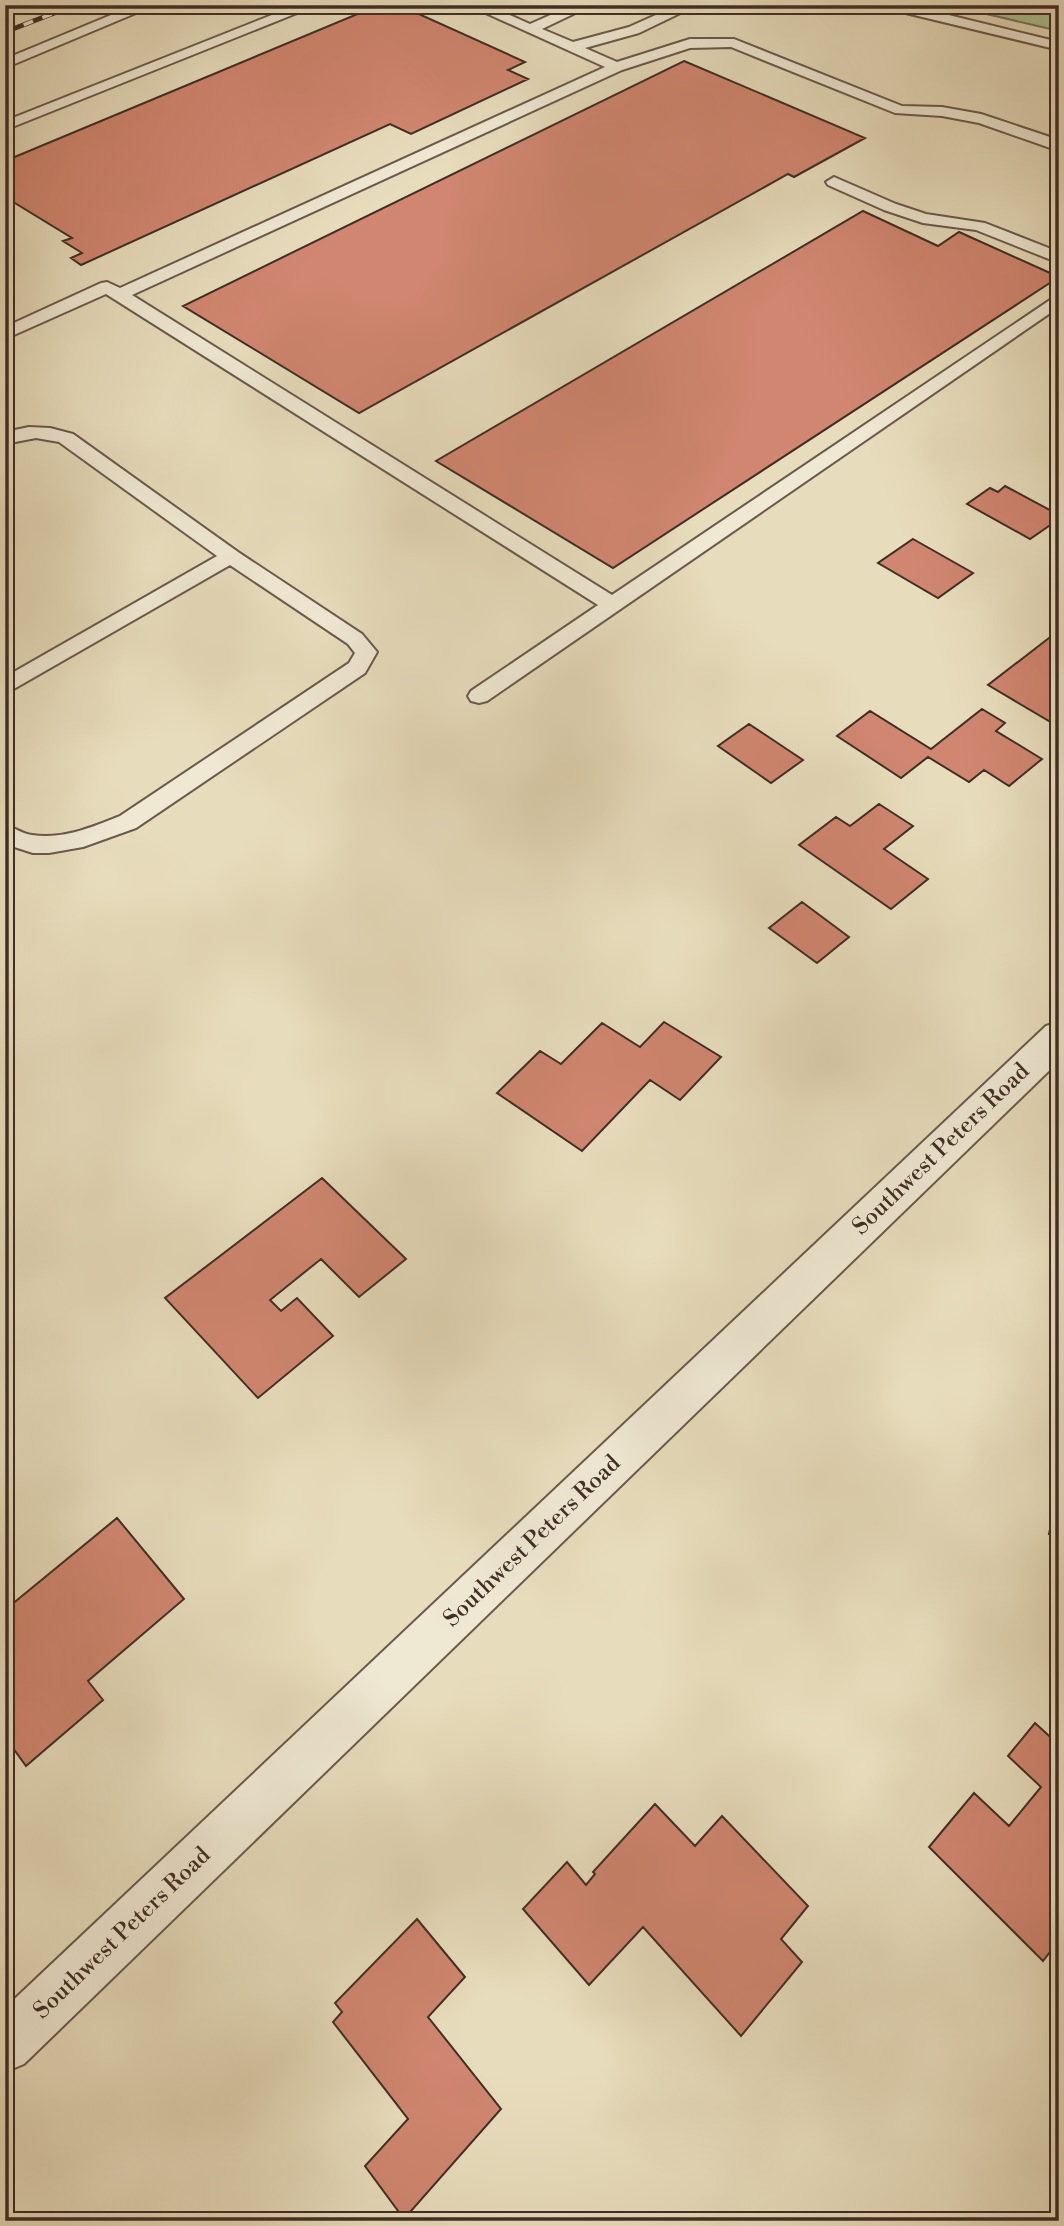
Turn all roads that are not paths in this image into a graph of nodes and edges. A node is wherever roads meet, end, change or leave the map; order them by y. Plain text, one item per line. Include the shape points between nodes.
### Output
1 (148, 5) edge
2 (310, 5) edge
3 (475, 5) edge
4 (585, 5) edge
5 (690, 5) edge
6 (890, 5) edge
7 (530, 29) junction
8 (1059, 46) edge
9 (572, 47) junction
10 (5, 64) edge
11 (617, 67) junction
12 (5, 126) edge
13 (1059, 146) edge
14 (834, 182) dead end
15 (1059, 258) edge
16 (119, 295) junction
17 (1059, 299) edge
18 (5, 334) edge
19 (5, 438) edge
20 (231, 556) junction
21 (612, 604) junction
22 (5, 687) edge
23 (479, 696) dead end
24 (5, 833) edge
25 (1059, 1037) edge
26 (5, 2046) edge

1 - 10 lane
2 - 12 lane
3 - 7 lane
4 - 7 lane
5 - 9 lane via 634,30
6 - 8 lane
7 - 9 lane
9 - 11 lane
11 - 13 lane via 692,43 718,40 900,110 990,119
11 - 16 lane
14 - 15 lane via 890,207 923,218 979,226
16 - 18 lane via 107,287
16 - 21 lane
17 - 21 lane
19 - 20 lane via 48,431 66,438
20 - 22 lane
20 - 24 lane via 355,639 366,652 357,668 128,822 90,838 51,844 16,842
21 - 23 lane
25 - 26 street, Southwest Peters Road

